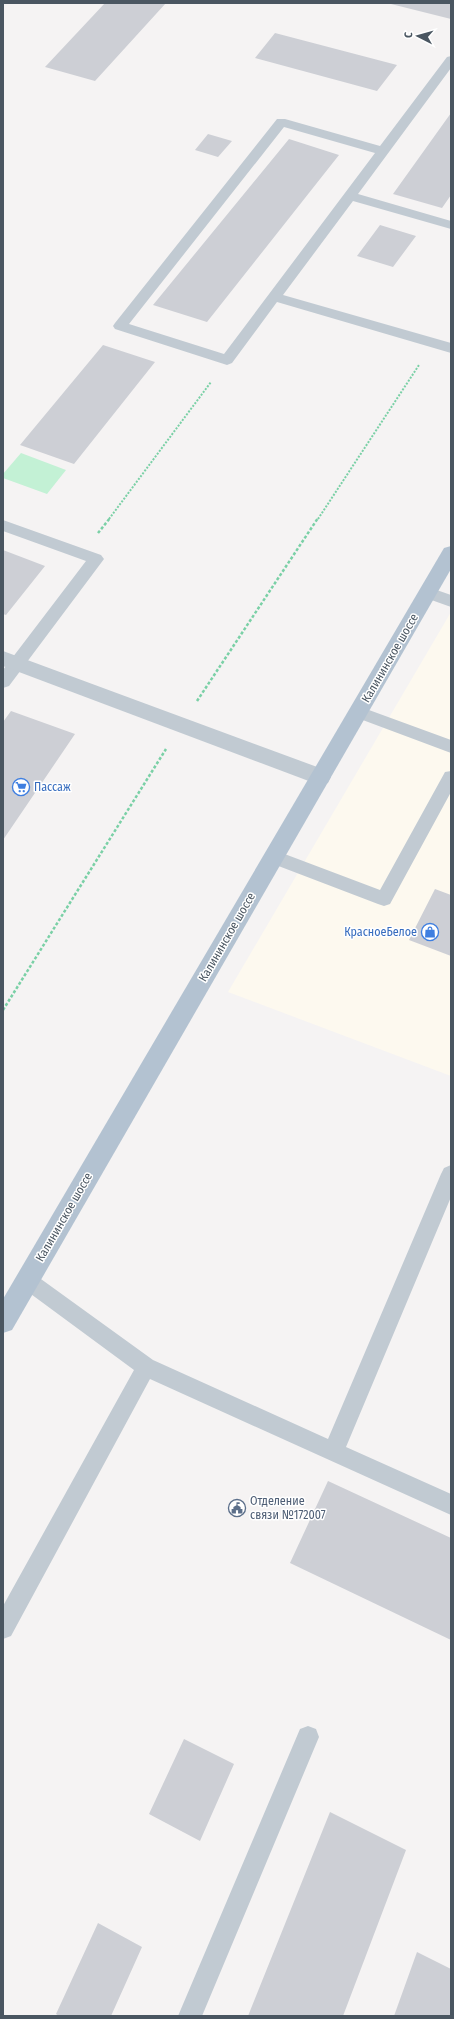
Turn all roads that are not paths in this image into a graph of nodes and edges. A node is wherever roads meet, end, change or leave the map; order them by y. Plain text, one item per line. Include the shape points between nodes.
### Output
1 (451, 60) edge
2 (382, 151) junction
3 (350, 196) junction
4 (451, 225) edge
5 (274, 297) junction
6 (451, 348) edge
7 (3, 525) edge
8 (451, 553) edge
9 (428, 593) junction
10 (451, 601) edge
11 (10, 660) edge
12 (3, 682) edge
13 (358, 712) junction
14 (451, 747) edge
15 (320, 777) junction
16 (451, 777) edge
17 (274, 857) junction
18 (451, 1174) edge
19 (27, 1280) junction
20 (3, 1322) edge
21 (146, 1367) junction
22 (333, 1452) junction
23 (451, 1505) edge
24 (3, 1628) edge
25 (308, 1737) dead end
26 (190, 2016) edge

1 - 2 lane
2 - 3 lane
2 - 5 lane via 282,122 120,326 227,360
3 - 4 lane
3 - 5 lane
5 - 6 lane
7 - 11 lane via 96,559
8 - 9 main road, Калининское шоссе
9 - 10 lane
9 - 13 main road, Калининское шоссе
11 - 12 lane
11 - 15 street
13 - 14 lane
13 - 15 main road, Калининское шоссе
15 - 17 main road, Калининское шоссе
16 - 17 lane via 384,898
17 - 19 main road, Калининское шоссе
18 - 22 lane
19 - 20 main road, Калининское шоссе
19 - 21 lane
21 - 22 lane
21 - 24 lane
22 - 23 lane
25 - 26 lane

